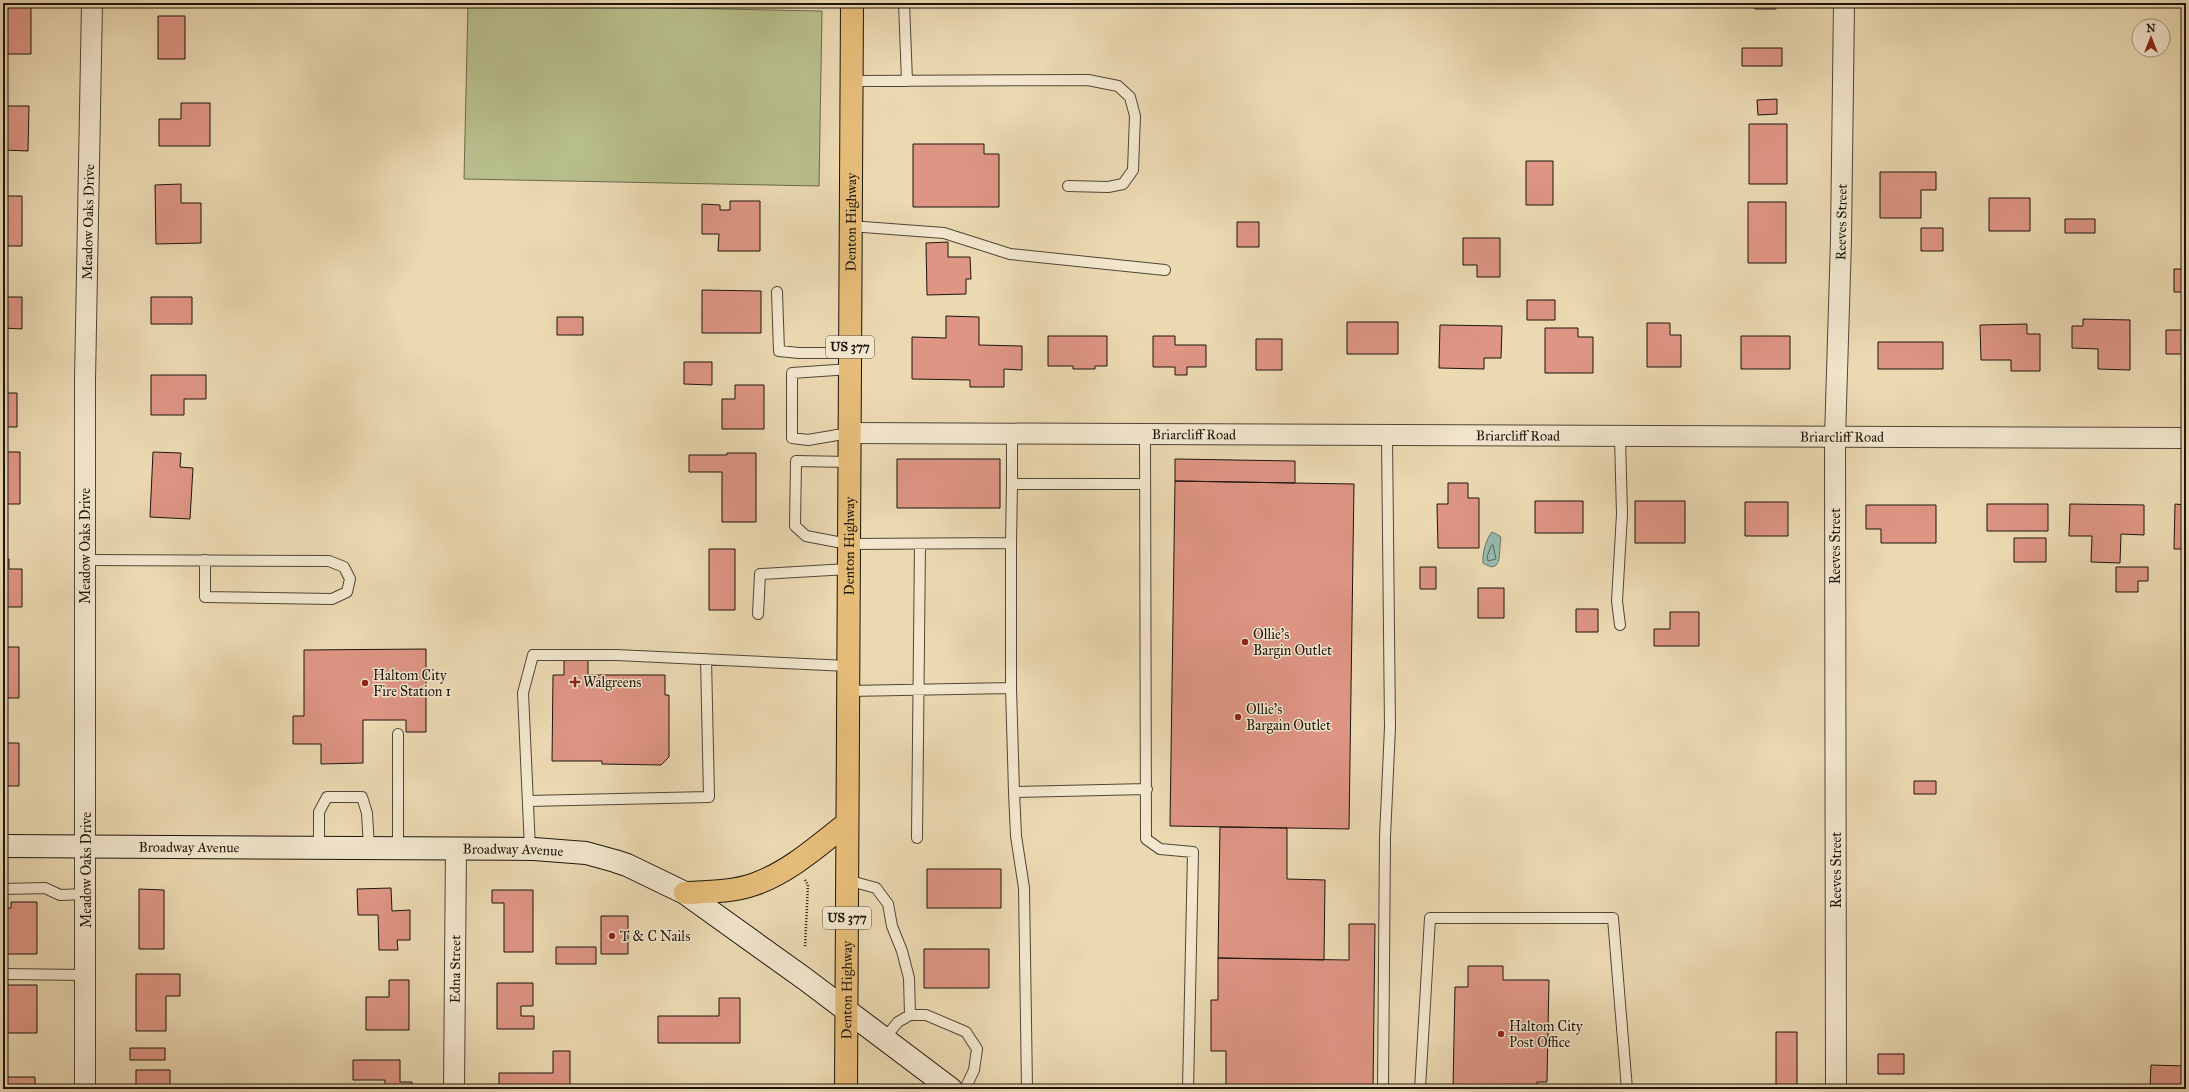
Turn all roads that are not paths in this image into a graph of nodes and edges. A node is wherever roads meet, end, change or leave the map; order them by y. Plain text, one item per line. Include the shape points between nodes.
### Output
1 (92, 3) edge
2 (852, 3) edge
3 (904, 3) edge
4 (1844, 3) edge
5 (851, 81) junction
6 (907, 81) junction
7 (1068, 186) dead end
8 (850, 226) junction
9 (1165, 270) dead end
10 (777, 292) dead end
11 (850, 361) junction
12 (849, 433) junction
13 (1012, 434) junction
14 (1145, 435) junction
15 (1387, 436) junction
16 (1620, 437) junction
17 (1834, 438) junction
18 (2186, 438) edge
19 (849, 462) junction
20 (1012, 484) junction
21 (1145, 484) junction
22 (1011, 543) junction
23 (848, 544) junction
24 (920, 544) junction
25 (85, 560) junction
26 (205, 560) junction
27 (848, 569) junction
28 (758, 614) dead end
29 (1620, 625) dead end
30 (706, 659) junction
31 (848, 666) junction
32 (1011, 688) junction
33 (918, 689) junction
34 (848, 691) junction
35 (398, 734) dead end
36 (1147, 789) junction
37 (1014, 792) junction
38 (528, 801) junction
39 (846, 824) junction
40 (917, 838) dead end
41 (3, 846) edge
42 (86, 846) junction
43 (319, 848) junction
44 (369, 848) junction
45 (398, 848) junction
46 (456, 848) junction
47 (530, 849) junction
48 (847, 880) junction
49 (3, 889) edge
50 (686, 893) junction
51 (86, 894) junction
52 (3, 974) edge
53 (85, 975) junction
54 (846, 1012) junction
55 (910, 1015) junction
56 (884, 1039) junction
57 (85, 1089) edge
58 (454, 1089) edge
59 (846, 1089) edge
60 (951, 1089) edge
61 (965, 1089) edge
62 (1027, 1089) edge
63 (1188, 1089) edge
64 (1383, 1089) edge
65 (1420, 1089) edge
66 (1627, 1089) edge
67 (1836, 1089) edge

1 - 25 street, Meadow Oaks Drive via 85,380
2 - 5 main road, Denton Highway / US 377
3 - 6 lane
4 - 17 street, Reeves Street via 1841,240
5 - 6 lane
5 - 8 main road, Denton Highway / US 377
6 - 7 lane via 1088,80 1118,86 1130,97 1135,116 1133,170 1123,184 1108,188
8 - 9 lane via 944,233 1010,254
8 - 11 main road, Denton Highway / US 377
10 - 11 lane via 779,351
11 - 12 main road, Denton Highway / US 377
11 - 12 lane via 792,373 792,438 808,440
12 - 13 street, Briarcliff Road
12 - 19 main road, Denton Highway / US 377
13 - 14 street, Briarcliff Road
13 - 20 lane
14 - 15 street, Briarcliff Road
14 - 21 lane
15 - 16 street, Briarcliff Road
15 - 64 lane via 1390,727 1384,837
16 - 17 street, Briarcliff Road
16 - 29 lane via 1622,514 1617,601
17 - 18 street, Briarcliff Road
17 - 67 street, Reeves Street
19 - 23 main road, Denton Highway / US 377
19 - 23 lane via 796,461 795,526 806,536
20 - 21 lane
20 - 22 lane
21 - 36 lane
22 - 24 lane
22 - 32 lane
23 - 24 lane
23 - 27 main road, Denton Highway / US 377
24 - 33 lane
25 - 26 lane
25 - 42 street, Meadow Oaks Drive
26 - 26 lane via 330,561 344,567 350,579 347,592 332,599 205,597
27 - 28 lane via 760,574
27 - 31 main road, Denton Highway / US 377
30 - 31 lane
30 - 38 lane via 709,797
30 - 38 lane via 616,654 533,656 523,693
31 - 34 main road, Denton Highway / US 377
32 - 33 lane
32 - 37 lane
33 - 34 lane
33 - 40 lane
34 - 39 main road, Denton Highway / US 377
35 - 45 lane
36 - 37 lane
36 - 63 lane via 1146,839 1160,850 1193,852
37 - 62 lane via 1016,836 1024,888
38 - 47 lane
39 - 48 main road, Denton Highway / US 377
39 - 50 main road via 792,865 761,882 728,890
41 - 42 main road, Broadway Avenue
42 - 43 main road, Broadway Avenue
42 - 51 street, Meadow Oaks Drive
43 - 44 main road, Broadway Avenue
43 - 44 lane via 319,812 327,797 362,797 367,813
44 - 45 main road, Broadway Avenue
45 - 46 main road, Broadway Avenue
46 - 47 main road, Broadway Avenue
46 - 58 street, Edna Street
47 - 50 main road, Broadway Avenue via 586,853 615,861
48 - 54 main road, Denton Highway / US 377
48 - 55 lane via 876,888 888,904 892,926 909,978
49 - 51 lane via 45,888 60,895
50 - 54 main road, Broadway Avenue via 764,948
51 - 53 street, Meadow Oaks Drive
52 - 53 lane
53 - 57 street, Meadow Oaks Drive
54 - 56 main road, Broadway Avenue
54 - 59 main road, Denton Highway / US 377
55 - 56 lane via 898,1022
55 - 61 lane via 926,1015 966,1032 977,1049 974,1070
56 - 60 main road, Broadway Avenue
65 - 66 lane via 1430,918 1613,918

